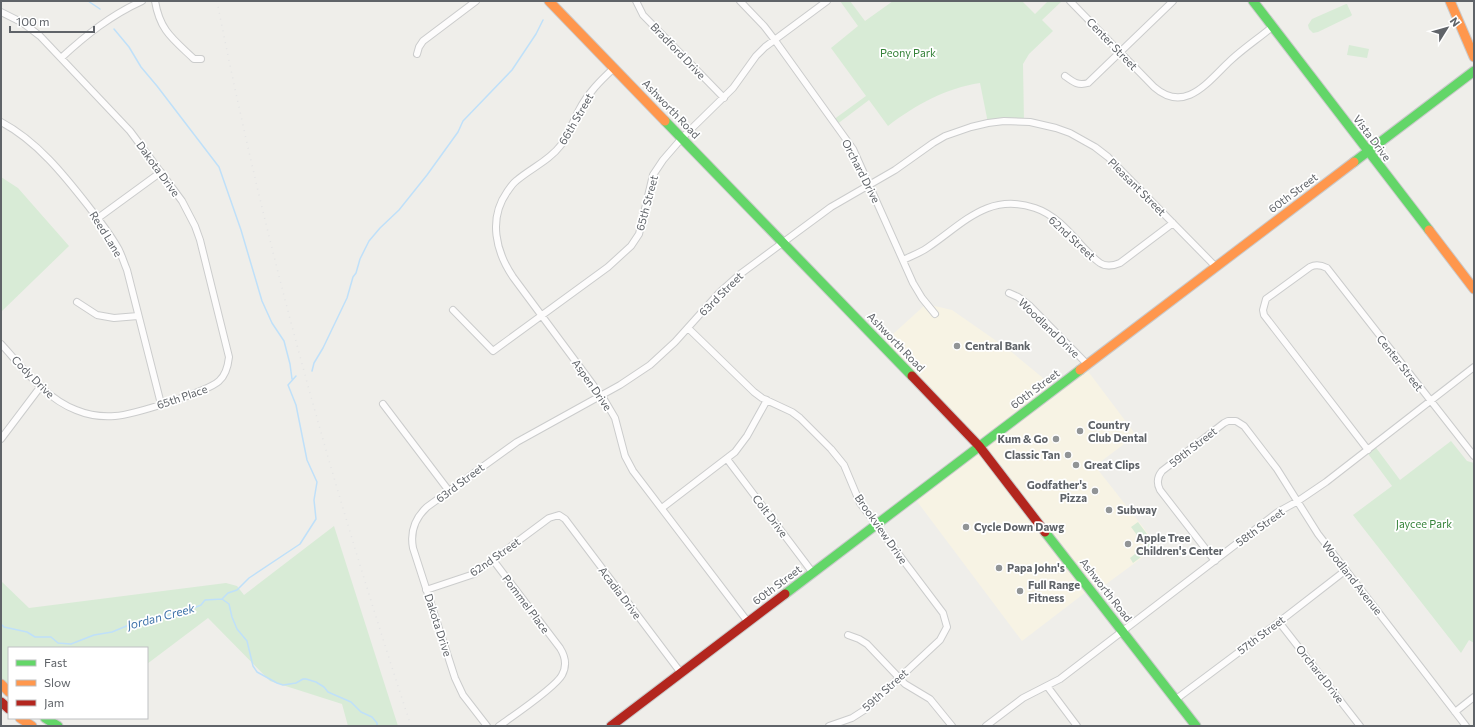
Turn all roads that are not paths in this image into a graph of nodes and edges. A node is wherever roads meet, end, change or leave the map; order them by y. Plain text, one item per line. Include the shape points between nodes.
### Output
1 (142, 1) edge
2 (155, 1) edge
3 (476, 1) edge
4 (550, 1) edge
5 (636, 1) edge
6 (740, 1) edge
7 (827, 1) edge
8 (1070, 1) edge
9 (1173, 1) edge
10 (1253, 1) edge
11 (1450, 1) edge
12 (1, 12) edge
13 (1272, 27) junction
14 (774, 39) junction
15 (1120, 52) junction
16 (417, 54) dead end
17 (1474, 57) edge
18 (61, 58) junction
19 (201, 59) dead end
20 (614, 68) junction
21 (1474, 71) edge
22 (1065, 76) dead end
23 (724, 98) junction
24 (1, 122) edge
25 (1046, 126) joint
26 (682, 138) junction
27 (1367, 152) junction
28 (161, 172) junction
29 (869, 185) junction
30 (98, 218) junction
31 (1172, 223) junction
32 (782, 242) junction
33 (498, 247) joint
34 (903, 260) junction
35 (1216, 267) junction
36 (1474, 289) edge
37 (1009, 293) dead end
38 (77, 302) dead end
39 (454, 310) dead end
40 (935, 314) dead end
41 (138, 316) junction
42 (541, 316) junction
43 (688, 328) junction
44 (1, 344) edge
45 (1087, 364) junction
46 (1474, 367) edge
47 (223, 376) joint
48 (41, 386) junction
49 (600, 395) junction
50 (766, 400) junction
51 (1430, 402) junction
52 (160, 404) junction
53 (383, 404) dead end
54 (137, 412) joint
55 (1244, 426) joint
56 (1, 439) edge
57 (979, 446) junction
58 (1368, 450) junction
59 (1474, 456) edge
60 (727, 459) junction
61 (449, 491) junction
62 (1298, 501) junction
63 (662, 508) junction
64 (559, 515) joint
65 (418, 517) joint
66 (877, 525) junction
67 (493, 560) junction
68 (1215, 561) junction
69 (1346, 570) junction
70 (813, 573) junction
71 (426, 590) junction
72 (748, 622) junction
73 (1279, 622) junction
74 (1123, 630) junction
75 (848, 635) dead end
76 (936, 645) joint
77 (681, 673) junction
78 (899, 679) junction
79 (1047, 686) junction
80 (1474, 697) edge
81 (1176, 700) junction
82 (1455, 712) junction
83 (22, 719) edge
84 (47, 719) edge
85 (32, 726) edge
86 (58, 726) edge
87 (487, 726) edge
88 (500, 726) edge
89 (611, 726) edge
90 (829, 726) edge
91 (952, 726) edge
92 (986, 726) edge
93 (1077, 726) edge
94 (1196, 726) edge
95 (1360, 726) edge
96 (1466, 726) edge

1 - 18 street via 100,24
2 - 19 street via 158,18 166,32 194,59
3 - 16 street via 423,41
4 - 20 main road, Ashworth Road
5 - 23 street, Bradford Drive via 643,15
6 - 14 street, Orchard Drive
7 - 14 street, 65th Street
8 - 15 street, Center Street
9 - 15 street
10 - 13 main road, Vista Drive
11 - 17 main road
12 - 18 street, Dakota Drive via 32,29
13 - 15 street, Center Street via 1201,88 1179,98 1166,95 1154,87
13 - 27 main road, Vista Drive
14 - 23 street, 65th Street via 756,56
14 - 29 street, Orchard Drive via 849,143
15 - 22 street via 1088,83 1074,83
18 - 28 street, Dakota Drive via 130,131
20 - 26 main road, Ashworth Road
20 - 33 street, 66th Street via 590,92 558,150 514,182 503,198 495,224
21 - 27 main road, 60th Street
23 - 26 street, 65th Street
24 - 30 street, Reed Lane via 30,142 47,158
25 - 29 street, 63rd Street via 1030,122 1004,121 971,127 945,136 896,170
25 - 31 street, Pleasant Street via 1070,133 1108,157
26 - 32 main road, Ashworth Road
26 - 42 street, 65th Street via 653,175 639,234 631,246 608,267
27 - 35 main road, 60th Street
27 - 36 main road, Vista Drive
28 - 30 street
28 - 47 street, Dakota Drive via 189,213 200,240 228,351 228,364
29 - 32 street, 63rd Street via 831,206
29 - 34 street, Orchard Drive
30 - 41 street, Reed Lane via 119,250
31 - 34 street, 62nd Street via 1120,263 1110,266 1096,260 1062,224 1044,212 1017,204 996,205 976,212 927,248
31 - 35 street, Pleasant Street
32 - 43 street, 63rd Street via 728,284
32 - 57 main road, Ashworth Road
33 - 42 street, Aspen Drive via 504,264
34 - 40 street, Orchard Drive via 918,292
35 - 45 main road, 60th Street
37 - 45 street, Woodland Drive via 1030,306
38 - 41 street via 97,315 114,318
39 - 42 street, 65th Street via 493,351
41 - 52 street, Reed Lane
42 - 49 street, Aspen Drive
43 - 49 street, 63rd Street via 650,365
43 - 50 street, Brookview Drive
44 - 48 street, Cody Drive
45 - 57 main road, 60th Street
46 - 51 street, 58th Street
47 - 52 street, 65th Place via 206,389
48 - 54 street, Cody Drive via 59,401 81,412 102,416
48 - 56 street
49 - 61 street, 63rd Street via 517,442
49 - 63 street, Aspen Drive via 615,418 625,456
50 - 60 street via 742,444
50 - 66 street, Brookview Drive via 792,412 832,449 844,465 860,503
51 - 58 street, 58th Street
51 - 58 street, Center Street via 1327,268 1319,265 1310,266 1266,300 1263,310 1267,320
51 - 59 street, Center Street
52 - 54 street, 65th Place
53 - 61 street
55 - 62 street, Woodland Avenue
55 - 68 street, 59th Street via 1236,421 1228,421 1160,474 1157,482 1160,490
57 - 66 main road, 60th Street
57 - 74 main road, Ashworth Road
58 - 62 street, 58th Street
60 - 63 street
60 - 70 street, Colt Drive
61 - 65 street, 63rd Street
62 - 68 street, 58th Street via 1278,512
62 - 69 street, Woodland Avenue via 1318,534
63 - 72 street, Aspen Drive
64 - 67 street, 62nd Street via 549,518
64 - 77 street, Acadia Drive via 565,519
65 - 71 street, Dakota Drive via 413,526 412,541
66 - 70 main road, 60th Street
66 - 76 street, Brookview Drive via 943,613 947,628
67 - 71 street, 62nd Street via 474,574
67 - 88 street, Pommel Place via 560,648 565,663 559,680
68 - 74 street, 58th Street
69 - 73 street, 57th Street
69 - 82 street, Woodland Avenue
70 - 72 main road, 60th Street
71 - 87 street, Dakota Drive via 459,687
72 - 77 main road, 60th Street
73 - 81 street, 57th Street
73 - 95 street, Orchard Drive
74 - 79 street, 58th Street via 1060,679
74 - 81 main road, Ashworth Road
75 - 78 street via 867,644
76 - 78 street, 59th Street
77 - 89 main road, 60th Street
78 - 90 street, 59th Street via 866,709 852,718
78 - 91 street via 930,699
79 - 92 street, 58th Street via 1023,698
79 - 93 street
80 - 82 street
81 - 94 main road, Ashworth Road
82 - 96 street, Woodland Avenue
83 - 85 main road
84 - 86 main road

